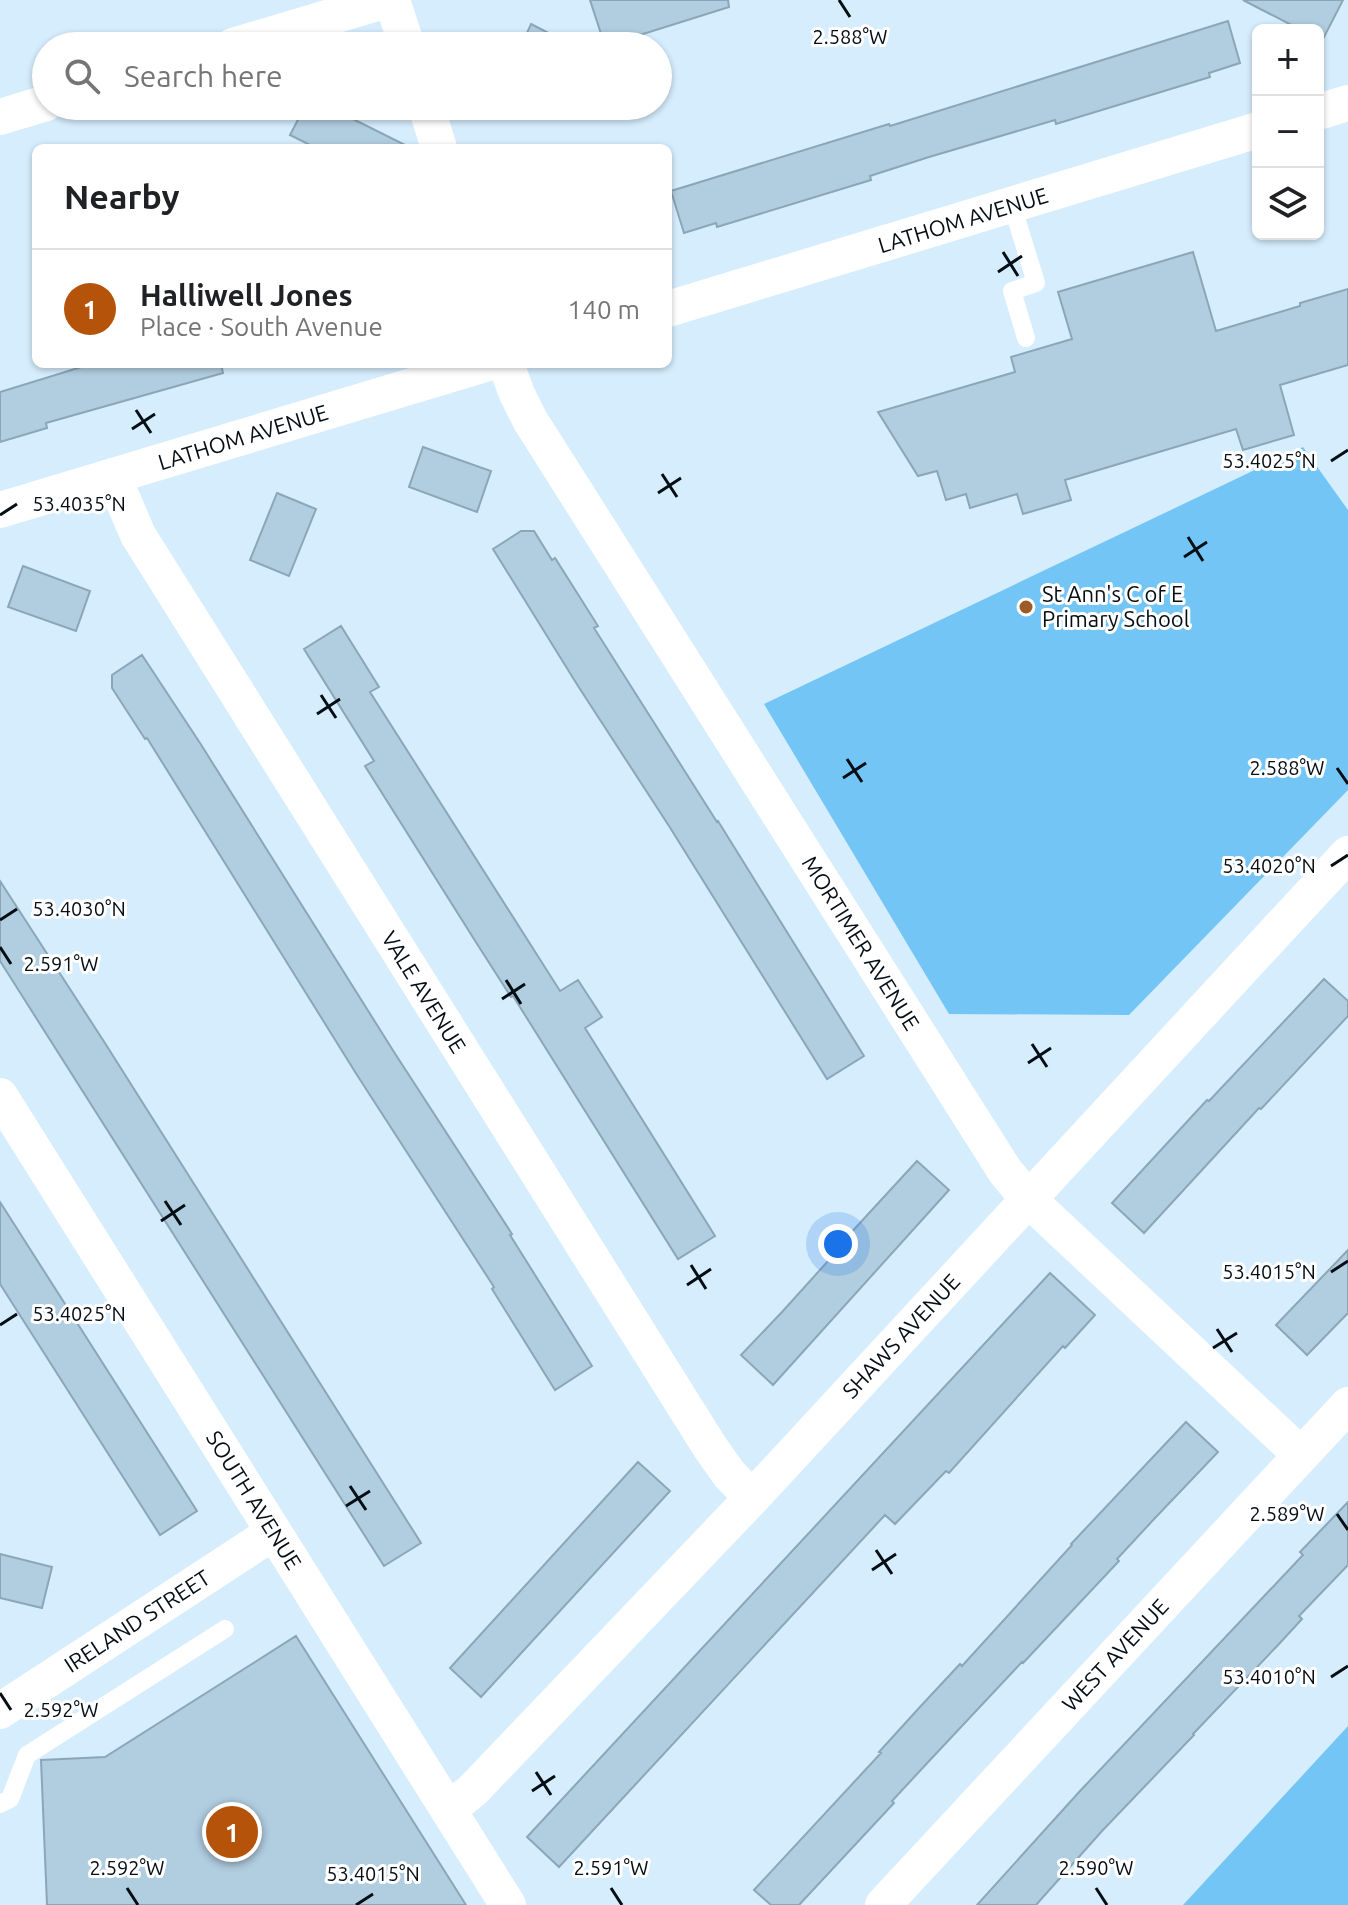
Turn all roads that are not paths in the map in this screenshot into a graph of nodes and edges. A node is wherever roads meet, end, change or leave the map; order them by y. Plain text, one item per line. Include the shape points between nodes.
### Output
1 (389, 0) edge
2 (280, 32) edge
3 (402, 32) edge
4 (1348, 103) edge
5 (32, 107) edge
6 (1324, 110) edge
7 (0, 117) edge
8 (430, 120) edge
9 (1252, 132) edge
10 (438, 144) edge
11 (1012, 205) junction
12 (672, 308) edge
13 (1026, 338) dead end
14 (472, 368) edge
15 (507, 368) edge
16 (113, 476) junction
17 (0, 510) edge
18 (1348, 854) edge
19 (0, 1096) edge
20 (1028, 1199) junction
21 (1348, 1405) edge
22 (1301, 1455) junction
23 (752, 1498) junction
24 (274, 1532) junction
25 (225, 1629) dead end
26 (0, 1711) edge
27 (0, 1804) edge
28 (448, 1810) junction
29 (508, 1905) edge
30 (883, 1905) edge

1 - 2 street
1 - 3 street
4 - 6 street
5 - 7 street
8 - 10 street
9 - 11 street, LATHOM AVENUE
11 - 12 street, LATHOM AVENUE
11 - 13 lane via 1036,283 1012,291
14 - 16 street, LATHOM AVENUE
15 - 20 street, MORTIMER AVENUE via 530,420 998,1161
16 - 17 street, LATHOM AVENUE
16 - 23 street, VALE AVENUE via 138,535 710,1447
18 - 20 street, SHAWS AVENUE
19 - 24 street, SOUTH AVENUE
20 - 22 street, MORTIMER AVENUE
20 - 23 street, SHAWS AVENUE
21 - 22 street, WEST AVENUE
22 - 30 street, WEST AVENUE
23 - 28 street, SHAWS AVENUE
24 - 26 street, IRELAND STREET
24 - 28 street, SOUTH AVENUE
25 - 27 lane via 27,1755 10,1799
28 - 29 street, SOUTH AVENUE

